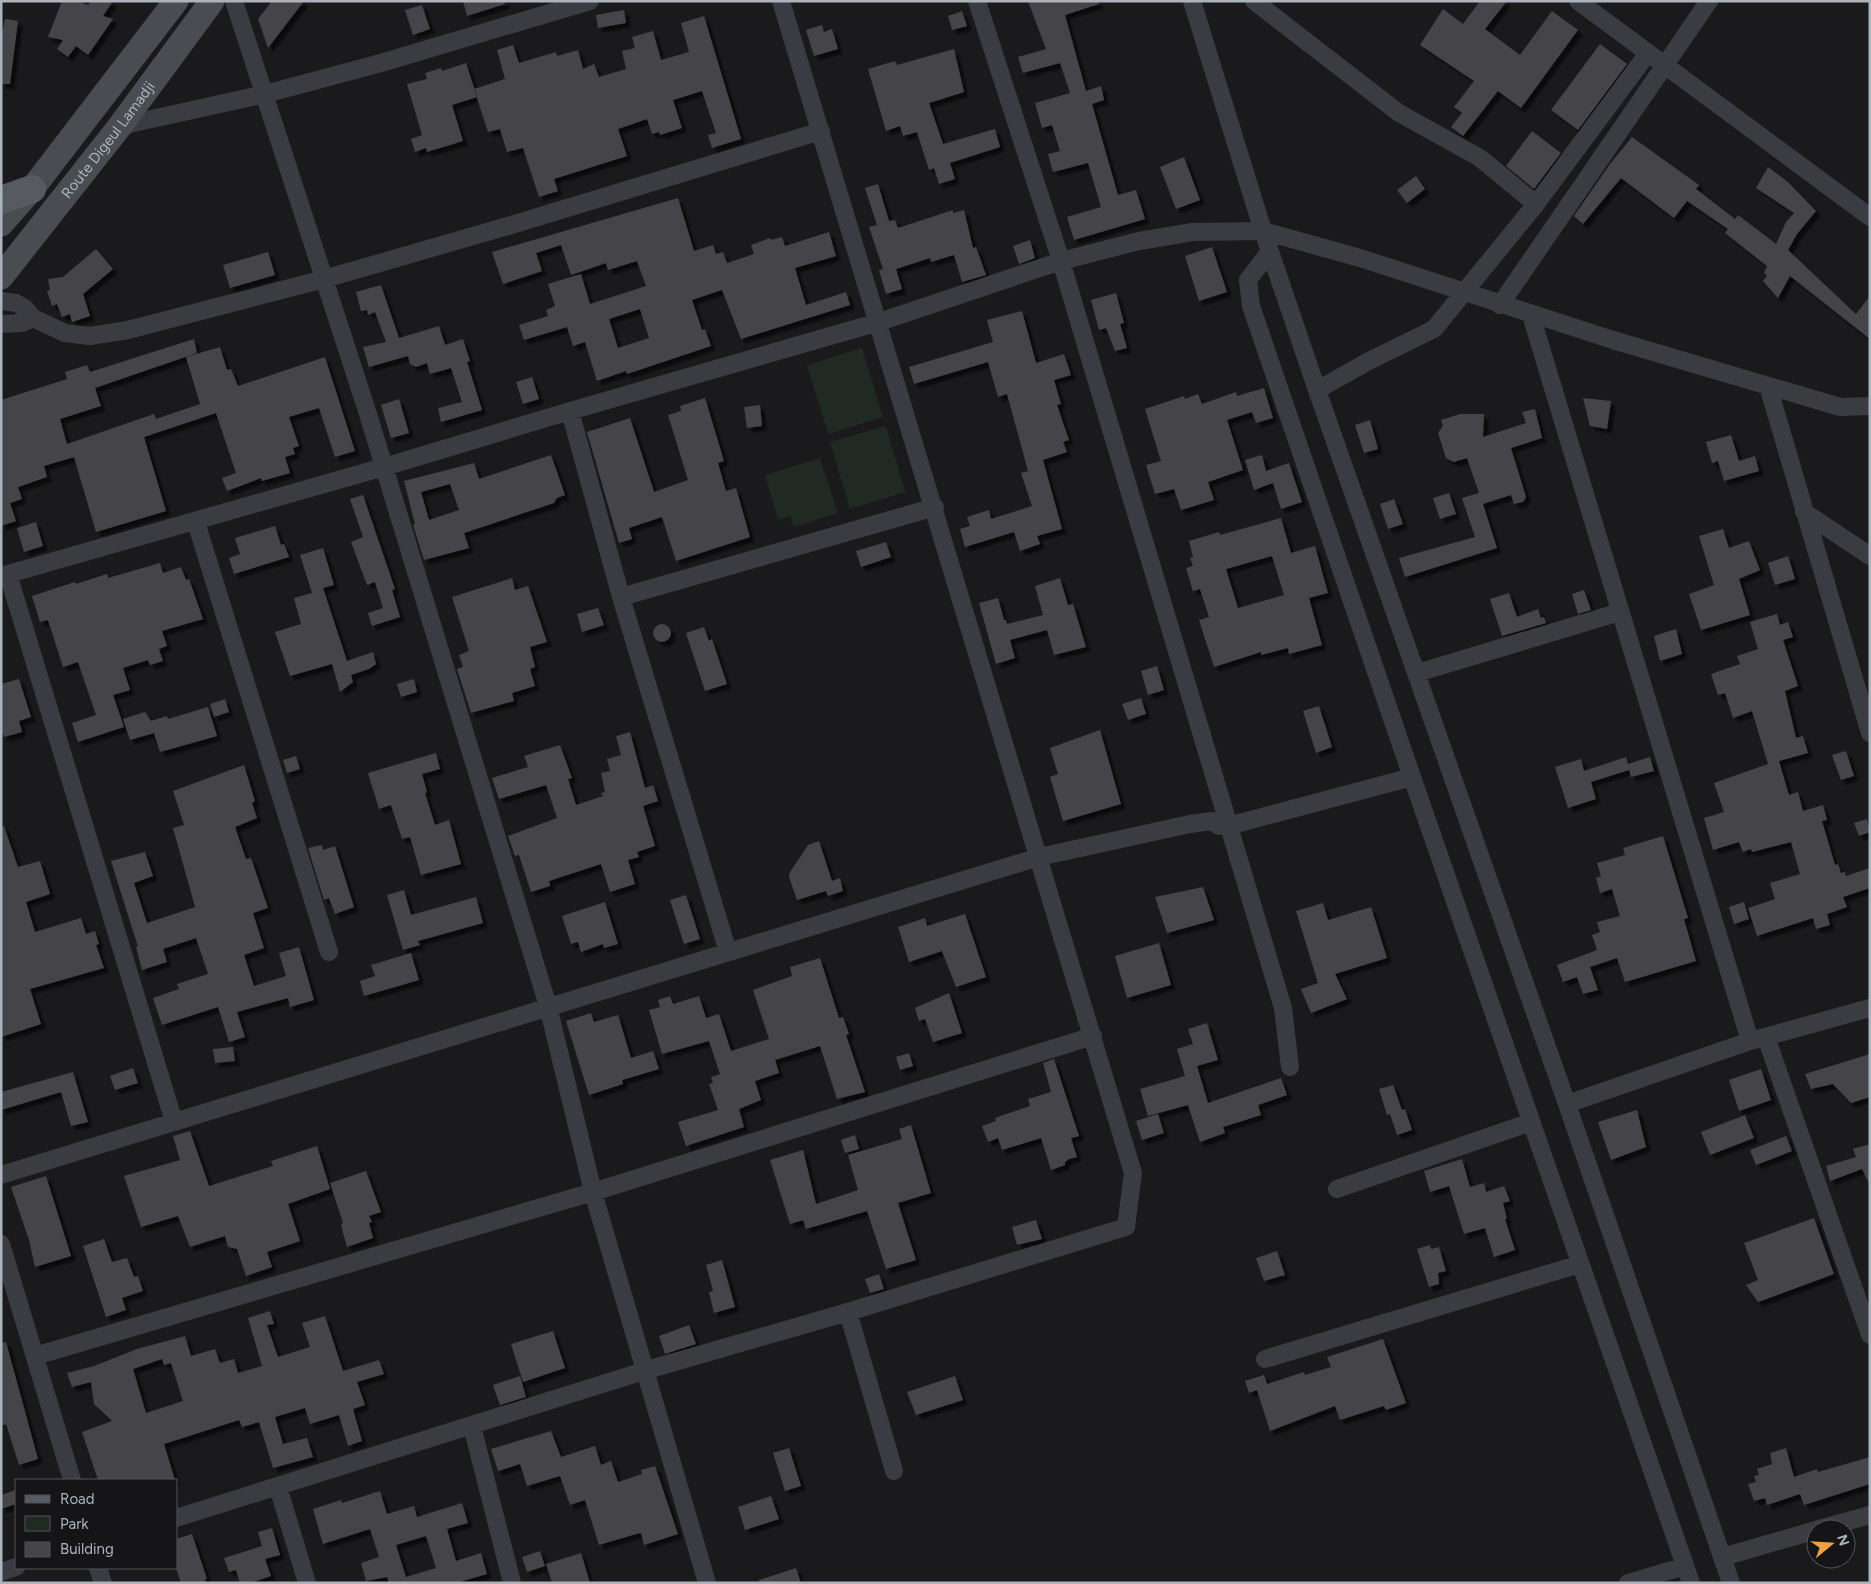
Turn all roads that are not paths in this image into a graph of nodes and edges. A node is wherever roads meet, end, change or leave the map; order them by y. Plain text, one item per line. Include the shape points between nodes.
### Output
1 (176, 1) edge
2 (212, 1) edge
3 (234, 1) edge
4 (590, 1) edge
5 (781, 1) edge
6 (977, 1) edge
7 (1254, 1) edge
8 (1578, 1) edge
9 (1709, 1) edge
10 (1194, 2) edge
11 (1648, 53) junction
12 (1665, 66) junction
13 (265, 94) junction
14 (120, 126) junction
15 (822, 131) junction
16 (32, 189) junction
17 (1, 200) edge
18 (1536, 204) junction
19 (1870, 217) edge
20 (1, 224) edge
21 (1263, 231) junction
22 (1270, 251) junction
23 (1060, 261) junction
24 (1, 277) edge
25 (324, 279) junction
26 (1464, 293) junction
27 (1, 301) edge
28 (1500, 305) junction
29 (1531, 315) junction
30 (33, 318) junction
31 (879, 322) junction
32 (1, 324) edge
33 (1768, 386) junction
34 (1317, 390) junction
35 (1870, 406) edge
36 (570, 411) junction
37 (384, 467) junction
38 (934, 507) junction
39 (1804, 512) junction
40 (196, 522) junction
41 (1870, 556) edge
42 (4, 575) edge
43 (621, 597) junction
44 (1620, 612) junction
45 (1417, 673) junction
46 (1870, 733) edge
47 (1412, 777) junction
48 (1228, 826) junction
49 (1039, 857) junction
50 (329, 952) dead end
51 (728, 952) junction
52 (548, 1006) junction
53 (1870, 1008) edge
54 (1093, 1036) junction
55 (1758, 1039) junction
56 (1290, 1067) dead end
57 (1567, 1104) junction
58 (174, 1122) junction
59 (1531, 1122) junction
60 (1, 1175) edge
61 (1337, 1189) dead end
62 (593, 1192) junction
63 (1, 1244) edge
64 (1580, 1264) junction
65 (848, 1312) junction
66 (1870, 1335) edge
67 (35, 1356) junction
68 (1265, 1359) dead end
69 (647, 1370) junction
70 (472, 1426) junction
71 (894, 1471) dead end
72 (72, 1479) edge
73 (278, 1486) junction
74 (1870, 1515) edge
75 (178, 1517) edge
76 (1855, 1519) edge
77 (1806, 1532) edge
78 (1723, 1556) junction
79 (1685, 1566) junction
80 (15, 1567) edge
81 (98, 1569) edge
82 (1, 1572) edge
83 (103, 1583) edge
84 (307, 1583) edge
85 (512, 1583) edge
86 (707, 1583) edge
87 (1628, 1583) edge
88 (1691, 1583) edge
89 (1731, 1583) edge

1 - 16 main road, Route Digeul Lamadji
2 - 14 main road, Route Digeul Lamadji
3 - 13 street
4 - 13 street
5 - 15 street
6 - 23 street
7 - 18 street via 1399,113 1480,158
8 - 11 street
9 - 12 street
10 - 21 street
11 - 12 street
11 - 18 street
12 - 19 street
12 - 28 street
13 - 14 street
13 - 25 street
14 - 24 main road, Route Digeul Lamadji
15 - 25 street
15 - 31 street
16 - 17 main road
16 - 20 main road, Route Digeul Lamadji
18 - 26 street
21 - 22 street
21 - 23 street via 1193,232 1139,240
21 - 26 street via 1360,258
22 - 34 street
22 - 47 street via 1248,280 1251,306
23 - 31 street
23 - 48 street
25 - 30 street via 109,334 65,333
25 - 37 street
26 - 28 street
26 - 34 street via 1434,329
27 - 30 street via 16,303
28 - 29 street
29 - 33 street
29 - 44 street
30 - 32 street via 22,323
31 - 36 street
31 - 38 street
33 - 35 street via 1840,407
33 - 39 street
34 - 45 street
36 - 37 street
36 - 43 street
37 - 40 street
37 - 52 street
38 - 43 street
38 - 49 street
39 - 41 street
39 - 46 street
40 - 42 street
40 - 50 street
42 - 58 street
43 - 51 street
44 - 45 street
44 - 55 street
45 - 57 street
47 - 48 street
47 - 59 street
48 - 49 street via 1219,826 1212,821 1190,824
48 - 56 street via 1283,1008
49 - 51 street
49 - 54 street
51 - 52 street
52 - 58 street
52 - 62 street
53 - 55 street
54 - 62 street
54 - 65 street via 1133,1173 1126,1227
55 - 57 street
55 - 66 street
57 - 78 street
58 - 60 street
59 - 61 street
59 - 64 street
62 - 67 street
62 - 69 street
63 - 67 street
64 - 68 street
64 - 79 street
65 - 69 street
65 - 71 street
67 - 72 street
69 - 70 street
69 - 86 street
70 - 73 street
70 - 85 street
73 - 75 street
73 - 84 street
74 - 76 street
77 - 78 street
78 - 89 street
79 - 87 street
79 - 88 street
80 - 82 street
81 - 83 street

